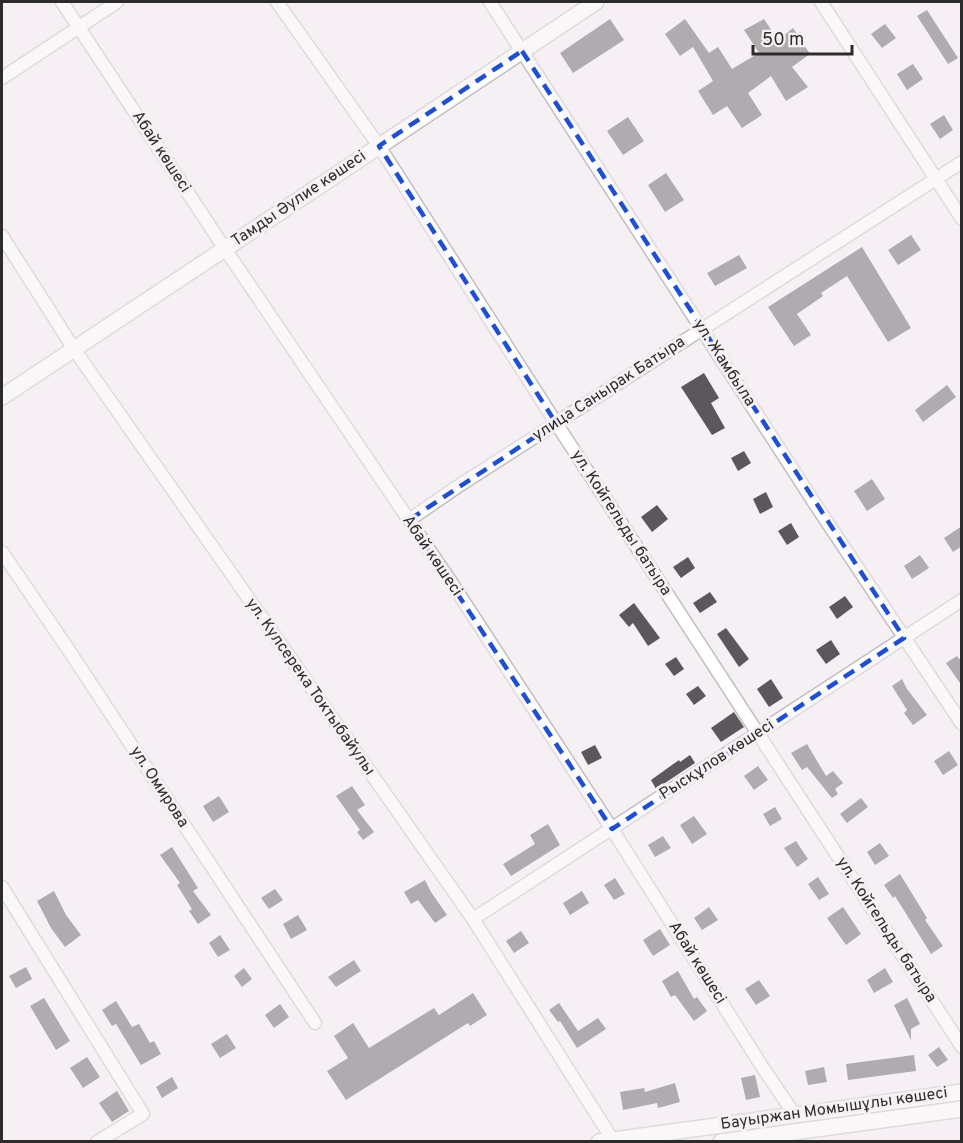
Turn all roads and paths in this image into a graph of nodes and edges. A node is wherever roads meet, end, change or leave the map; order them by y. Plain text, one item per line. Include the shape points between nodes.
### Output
1 (62, 2) edge
2 (117, 2) edge
3 (277, 2) edge
4 (490, 2) edge
5 (596, 2) edge
6 (821, 2) edge
7 (78, 27) junction
8 (522, 51) junction
9 (2, 78) edge
10 (379, 146) junction
11 (962, 162) edge
12 (936, 179) junction
13 (962, 219) edge
14 (2, 236) edge
15 (225, 249) junction
16 (702, 329) junction
17 (74, 349) junction
18 (2, 397) edge
19 (556, 423) junction
20 (409, 520) junction
21 (2, 552) edge
22 (962, 600) edge
23 (904, 638) junction
24 (962, 723) edge
25 (759, 733) junction
26 (612, 829) junction
27 (2, 887) edge
28 (473, 919) junction
29 (315, 1023) dead end
30 (962, 1047) edge
31 (962, 1092) edge
32 (962, 1108) edge
33 (795, 1115) junction
34 (609, 1141) edge
35 (97, 1142) edge
36 (721, 1142) edge

1 - 7 street, Абай көшесі
2 - 7 street
3 - 10 street, ул. Койгельды батыра
4 - 8 street, ул. Жамбыла
5 - 8 street, Тамды Әулие көшесі
6 - 12 street
7 - 9 street
7 - 15 street, Абай көшесі
8 - 10 street, Тамды Әулие көшесі
8 - 16 street, ул. Жамбыла
10 - 15 street, Тамды Әулие көшесі
10 - 19 street, ул. Койгельды батыра
11 - 12 street, улица Санырак Батыра
12 - 13 street
12 - 16 street, улица Санырак Батыра
14 - 17 street, ул. Кулсерека Токтыбайулы
15 - 17 street, Тамды Әулие көшесі
15 - 20 street, Абай көшесі
16 - 19 street, улица Санырак Батыра
16 - 23 street, ул. Жамбыла
17 - 18 street, Тамды Әулие көшесі
17 - 28 street, ул. Кулсерека Токтыбайулы
19 - 20 street, улица Санырак Батыра
19 - 25 street, ул. Койгельды батыра
20 - 26 street, Абай көшесі
21 - 29 street, ул. Омирова
22 - 23 street, Рысқұлов көшесі
23 - 24 street, ул. Жамбыла
23 - 25 street, Рысқұлов көшесі
25 - 26 street, Рысқұлов көшесі
25 - 30 street, ул. Койгельды батыра
26 - 28 street, Рысқұлов көшесі
26 - 33 street, Абай көшесі
27 - 35 street via 143,1114
28 - 34 street, ул. Кулсерека Токтыбайулы
31 - 33 street, Бауыржан Момышұлы көшесі
32 - 36 street, Бауыржан Момышұлы көшесі
33 - 34 street, Бауыржан Момышұлы көшесі

